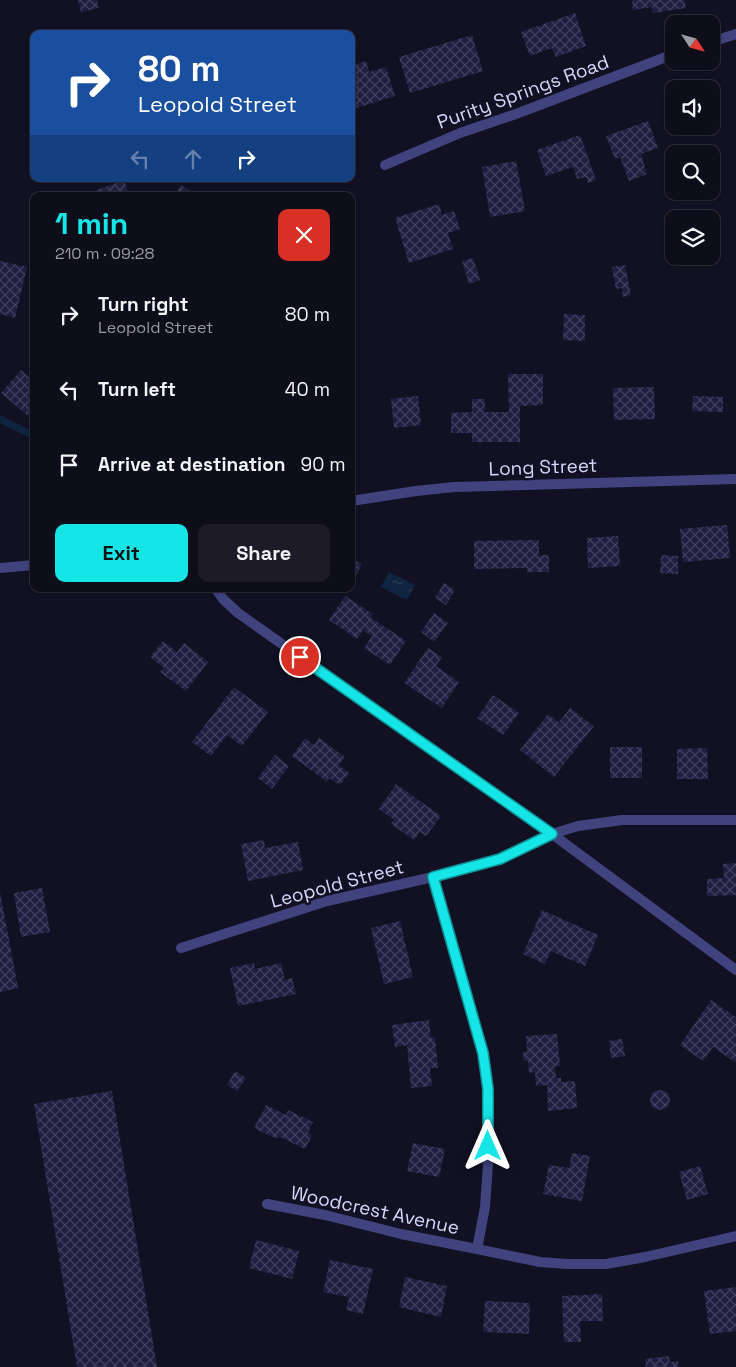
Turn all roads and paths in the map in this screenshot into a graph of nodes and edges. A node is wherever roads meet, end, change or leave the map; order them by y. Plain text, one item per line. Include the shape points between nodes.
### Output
1 (736, 34) edge
2 (720, 39) edge
3 (665, 57) edge
4 (385, 165) dead end
5 (736, 479) edge
6 (355, 500) edge
7 (30, 565) edge
8 (0, 568) edge
9 (218, 592) edge
10 (736, 820) edge
11 (552, 834) junction
12 (433, 877) junction
13 (181, 948) dead end
14 (736, 970) edge
15 (266, 1204) dead end
16 (736, 1236) edge
17 (477, 1249) junction

1 - 2 street
3 - 4 street, Purity Springs Road via 460,133
5 - 6 street, Long Street via 454,488
7 - 8 street
9 - 11 street via 238,613
10 - 11 street, Leopold Street via 622,820 578,826
11 - 12 street, Leopold Street via 500,859
11 - 14 street
12 - 13 street, Leopold Street via 327,901
12 - 17 street, Woodcrest Avenue via 483,1053 488,1089 488,1164
15 - 17 street, Woodcrest Avenue
16 - 17 street, Woodcrest Avenue via 606,1264 540,1262

